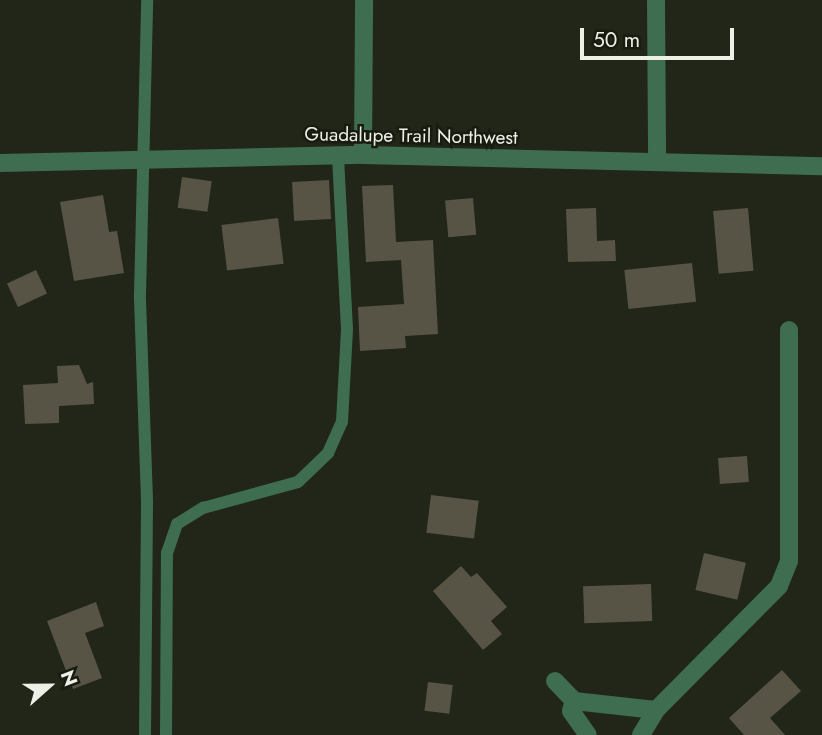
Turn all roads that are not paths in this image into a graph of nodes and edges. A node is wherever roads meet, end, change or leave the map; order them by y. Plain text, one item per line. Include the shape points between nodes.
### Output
1 (147, 0) edge
2 (364, 0) edge
3 (656, 0) edge
4 (338, 155) junction
5 (363, 155) junction
6 (145, 158) junction
7 (657, 161) junction
8 (0, 163) edge
9 (822, 166) edge
10 (789, 330) dead end
11 (555, 681) dead end
12 (574, 701) junction
13 (656, 710) junction
14 (145, 735) edge
15 (166, 735) edge
16 (589, 735) edge
17 (641, 735) edge

1 - 6 lane
2 - 5 street
3 - 7 street
4 - 5 street, Guadalupe Trail Northwest
4 - 6 street, Guadalupe Trail Northwest
4 - 15 lane via 347,329 342,422 328,453 298,482 203,508 177,524 167,553
5 - 7 street, Guadalupe Trail Northwest
6 - 8 street, Guadalupe Trail Northwest
6 - 14 lane via 140,295 147,500
7 - 9 street, Guadalupe Trail Northwest
10 - 13 street via 789,561 779,586 758,610
11 - 12 street
12 - 13 street
12 - 16 street via 571,711
13 - 17 street

